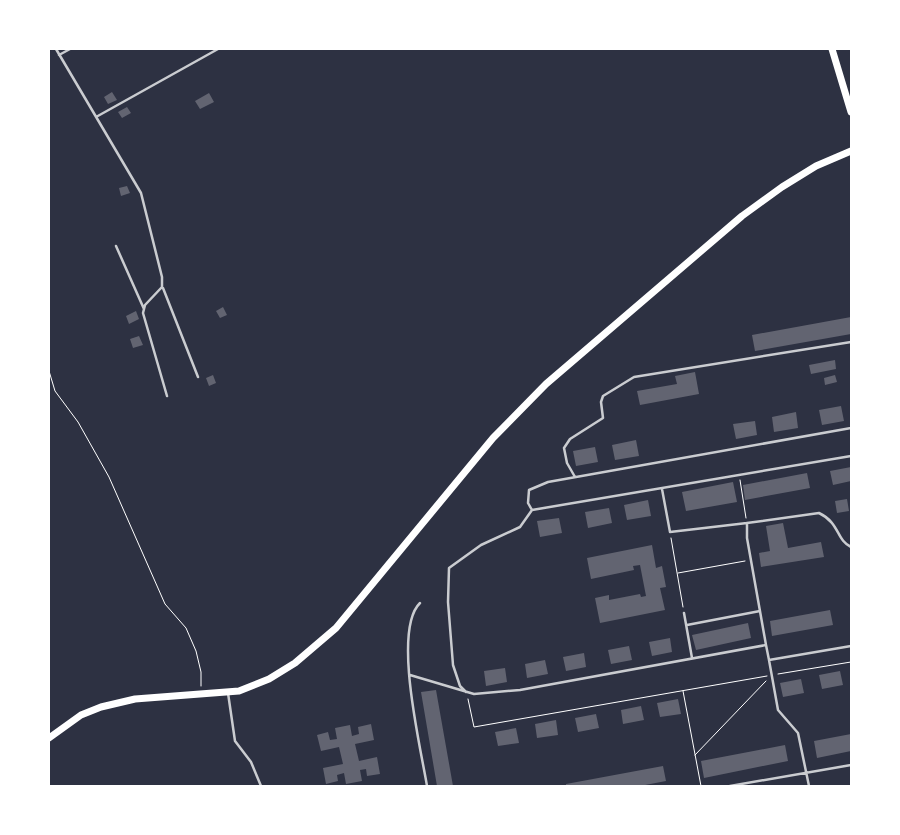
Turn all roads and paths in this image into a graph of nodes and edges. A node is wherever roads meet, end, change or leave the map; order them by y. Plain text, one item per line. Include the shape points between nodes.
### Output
1 (56, 49) edge
2 (70, 49) edge
3 (218, 49) edge
4 (832, 49) edge
5 (59, 55) junction
6 (851, 112) edge
7 (96, 117) junction
8 (851, 151) edge
9 (116, 246) dead end
10 (162, 287) junction
11 (144, 309) junction
12 (851, 342) edge
13 (49, 371) edge
14 (198, 377) dead end
15 (167, 396) dead end
16 (851, 428) edge
17 (851, 456) edge
18 (739, 474) junction
19 (575, 477) junction
20 (662, 489) junction
21 (532, 510) junction
22 (747, 523) junction
23 (670, 532) junction
24 (851, 547) edge
25 (751, 560) junction
26 (677, 573) junction
27 (420, 603) dead end
28 (760, 611) junction
29 (684, 612) joint
30 (686, 625) junction
31 (766, 645) junction
32 (851, 646) edge
33 (692, 658) junction
34 (769, 660) junction
35 (851, 662) edge
36 (772, 675) junction
37 (410, 676) junction
38 (683, 690) junction
39 (200, 692) junction
40 (228, 692) junction
41 (466, 692) junction
42 (49, 738) edge
43 (695, 754) junction
44 (851, 765) edge
45 (806, 773) junction
46 (768, 780) junction
47 (261, 786) edge
48 (427, 786) edge
49 (702, 786) edge
50 (730, 786) edge
51 (769, 786) edge
52 (808, 786) edge

1 - 5 lane
2 - 5 lane
3 - 7 lane
4 - 6 main road
5 - 7 lane
7 - 10 lane via 141,193
8 - 40 main road via 816,166 782,187 681,266 546,384 493,438 379,577 316,647 269,679
9 - 11 lane
10 - 11 lane
10 - 14 lane
11 - 15 lane via 146,330
12 - 19 lane via 634,377 603,396 603,418 570,439 564,448 567,463
13 - 39 path via 55,390 78,422 109,477 165,604 186,628 201,672
16 - 19 lane
17 - 18 lane
18 - 20 lane
18 - 22 path
19 - 21 lane via 532,487 527,496
20 - 21 lane
20 - 23 lane
21 - 41 lane via 520,527 481,545 450,568 448,602 453,665 460,686
22 - 23 lane
22 - 24 lane via 819,513 836,525 842,539
22 - 25 lane
23 - 26 path
25 - 26 path
25 - 28 lane
26 - 29 path
27 - 37 lane via 414,608 409,626
28 - 30 lane
28 - 31 lane
29 - 30 lane
30 - 33 lane
31 - 33 lane
31 - 34 lane
32 - 34 lane
33 - 41 lane via 520,690
34 - 36 lane
35 - 36 path
36 - 38 path
36 - 43 path
36 - 45 lane via 778,710 798,734
37 - 41 lane
37 - 48 lane
38 - 41 path via 474,727
38 - 43 path
39 - 40 main road
39 - 42 main road via 135,698 101,707 81,715
40 - 47 lane via 235,740 251,762
43 - 49 path
44 - 45 lane
45 - 46 lane
45 - 52 lane
46 - 50 lane
46 - 51 lane

